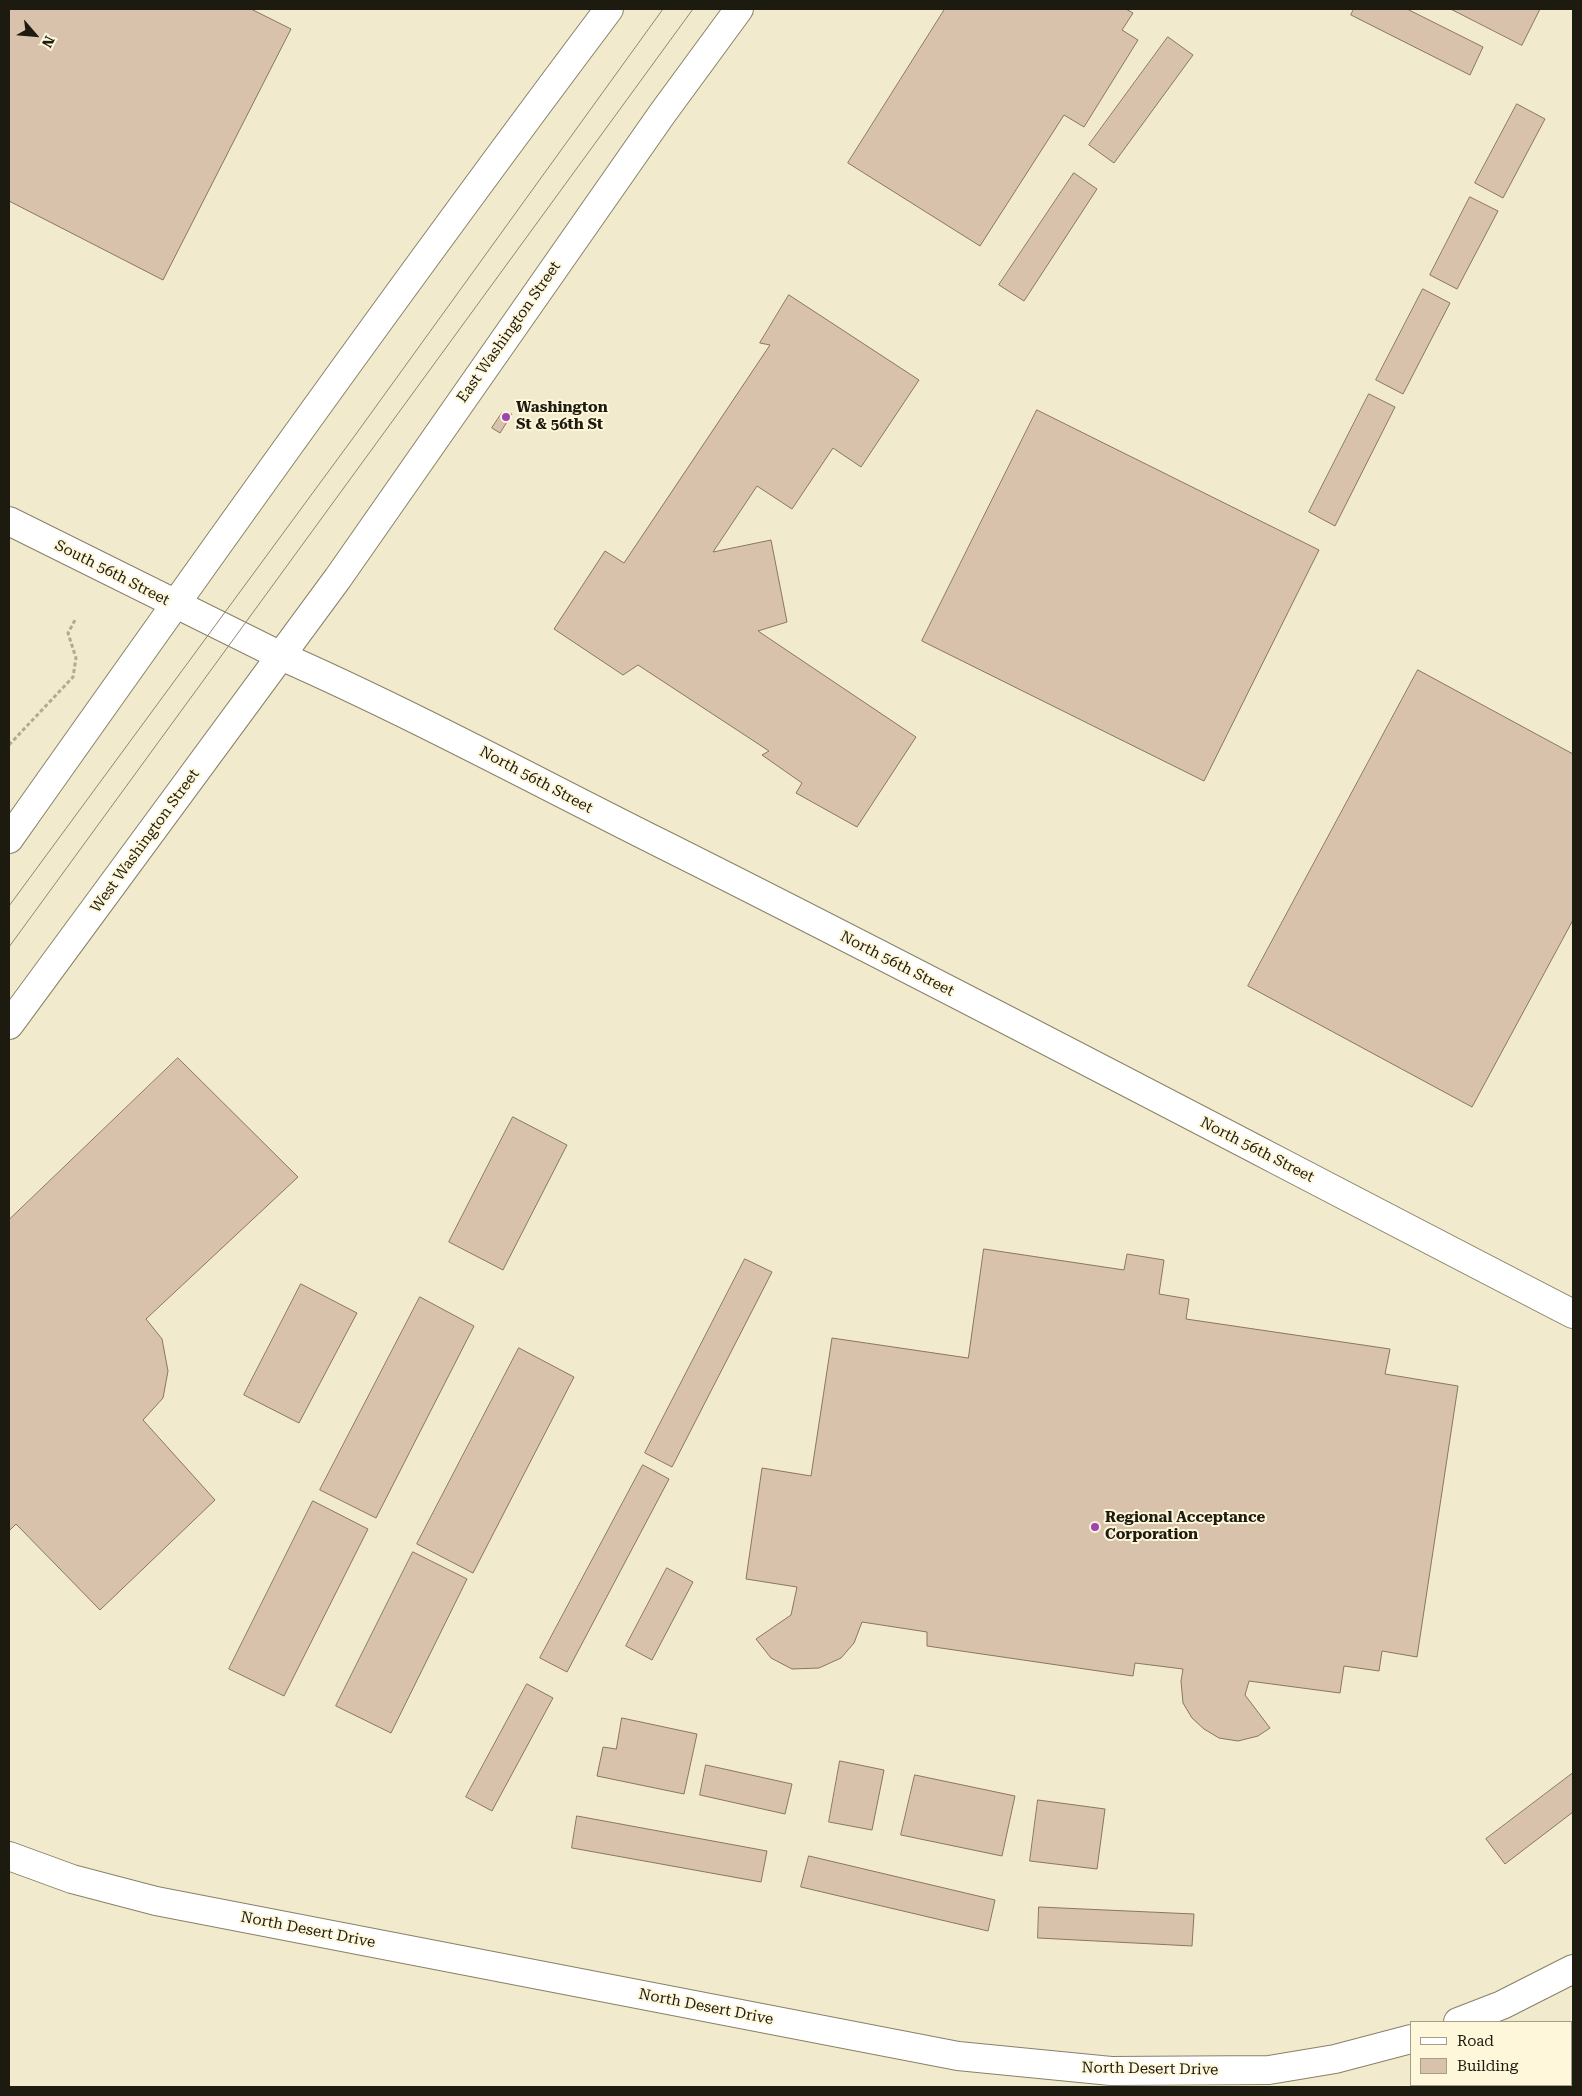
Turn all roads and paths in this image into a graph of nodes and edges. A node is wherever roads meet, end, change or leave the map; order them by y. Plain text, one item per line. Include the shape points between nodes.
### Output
1 (609, 9) edge
2 (738, 9) edge
3 (9, 521) edge
4 (174, 604) junction
5 (75, 620) dead end
6 (216, 625) joint
7 (280, 656) junction
8 (9, 745) edge
9 (9, 839) edge
10 (9, 1025) edge
11 (1573, 1314) edge
12 (9, 1856) edge
13 (1573, 1969) edge
14 (1461, 2021) edge
15 (1410, 2039) edge
16 (1270, 2079) edge

1 - 4 street
2 - 7 street, East Washington Street
3 - 4 street, South 56th Street
4 - 6 street, South 56th Street
4 - 9 street
5 - 8 path via 68,633 76,658 73,677
6 - 7 street, North 56th Street
7 - 10 street, West Washington Street
7 - 11 street, North 56th Street via 492,756
12 - 16 street, North Desert Drive via 72,1879 156,1901 958,2056 1111,2071
13 - 14 street via 1502,2005
15 - 16 street, North Desert Drive

